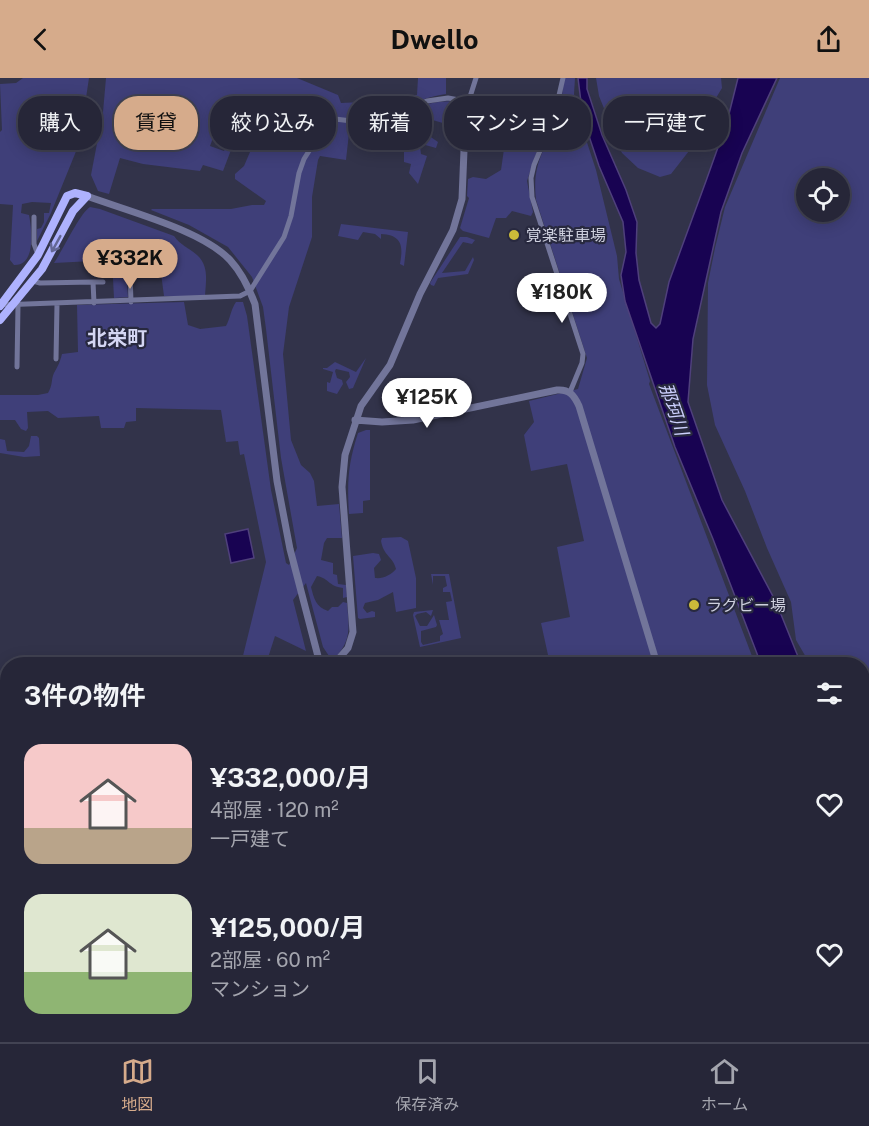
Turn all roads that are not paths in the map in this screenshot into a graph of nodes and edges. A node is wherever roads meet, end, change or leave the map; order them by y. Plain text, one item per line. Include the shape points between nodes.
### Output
1 (476, 78) edge
2 (563, 78) edge
3 (470, 96) edge
4 (559, 96) edge
5 (444, 99) edge
6 (464, 150) edge
7 (540, 150) edge
8 (87, 196) junction
9 (34, 217) dead end
10 (38, 255) junction
11 (150, 272) dead end
12 (33, 281) junction
13 (93, 282) junction
14 (103, 282) dead end
15 (250, 291) junction
16 (131, 302) junction
17 (94, 303) junction
18 (57, 304) junction
19 (0, 305) edge
20 (16, 305) junction
21 (0, 320) edge
22 (56, 359) dead end
23 (16, 367) dead end
24 (570, 392) junction
25 (355, 420) junction
26 (318, 657) edge
27 (340, 657) edge
28 (655, 657) edge

1 - 3 street
2 - 4 street
5 - 15 street via 368,123 330,120 304,159 288,229
6 - 25 street via 462,199 453,230 390,365 366,397
7 - 24 street via 531,178 532,197 583,354
8 - 10 main road via 67,196
8 -> 12 main road via 73,211
8 - 15 street via 206,241 230,259
9 - 10 street
10 - 19 main road
11 - 16 street via 130,273
12 - 13 street
12 - 20 main road
13 - 14 street
13 - 17 street
15 - 16 street via 234,298
15 - 26 street via 288,540
16 - 17 street
17 - 18 street
18 - 20 street
18 - 22 street
19 - 20 street
20 - 21 main road
20 - 23 street
24 - 25 street via 557,390 398,422
24 - 28 street via 579,406
25 - 27 street via 345,455 342,487 353,632

